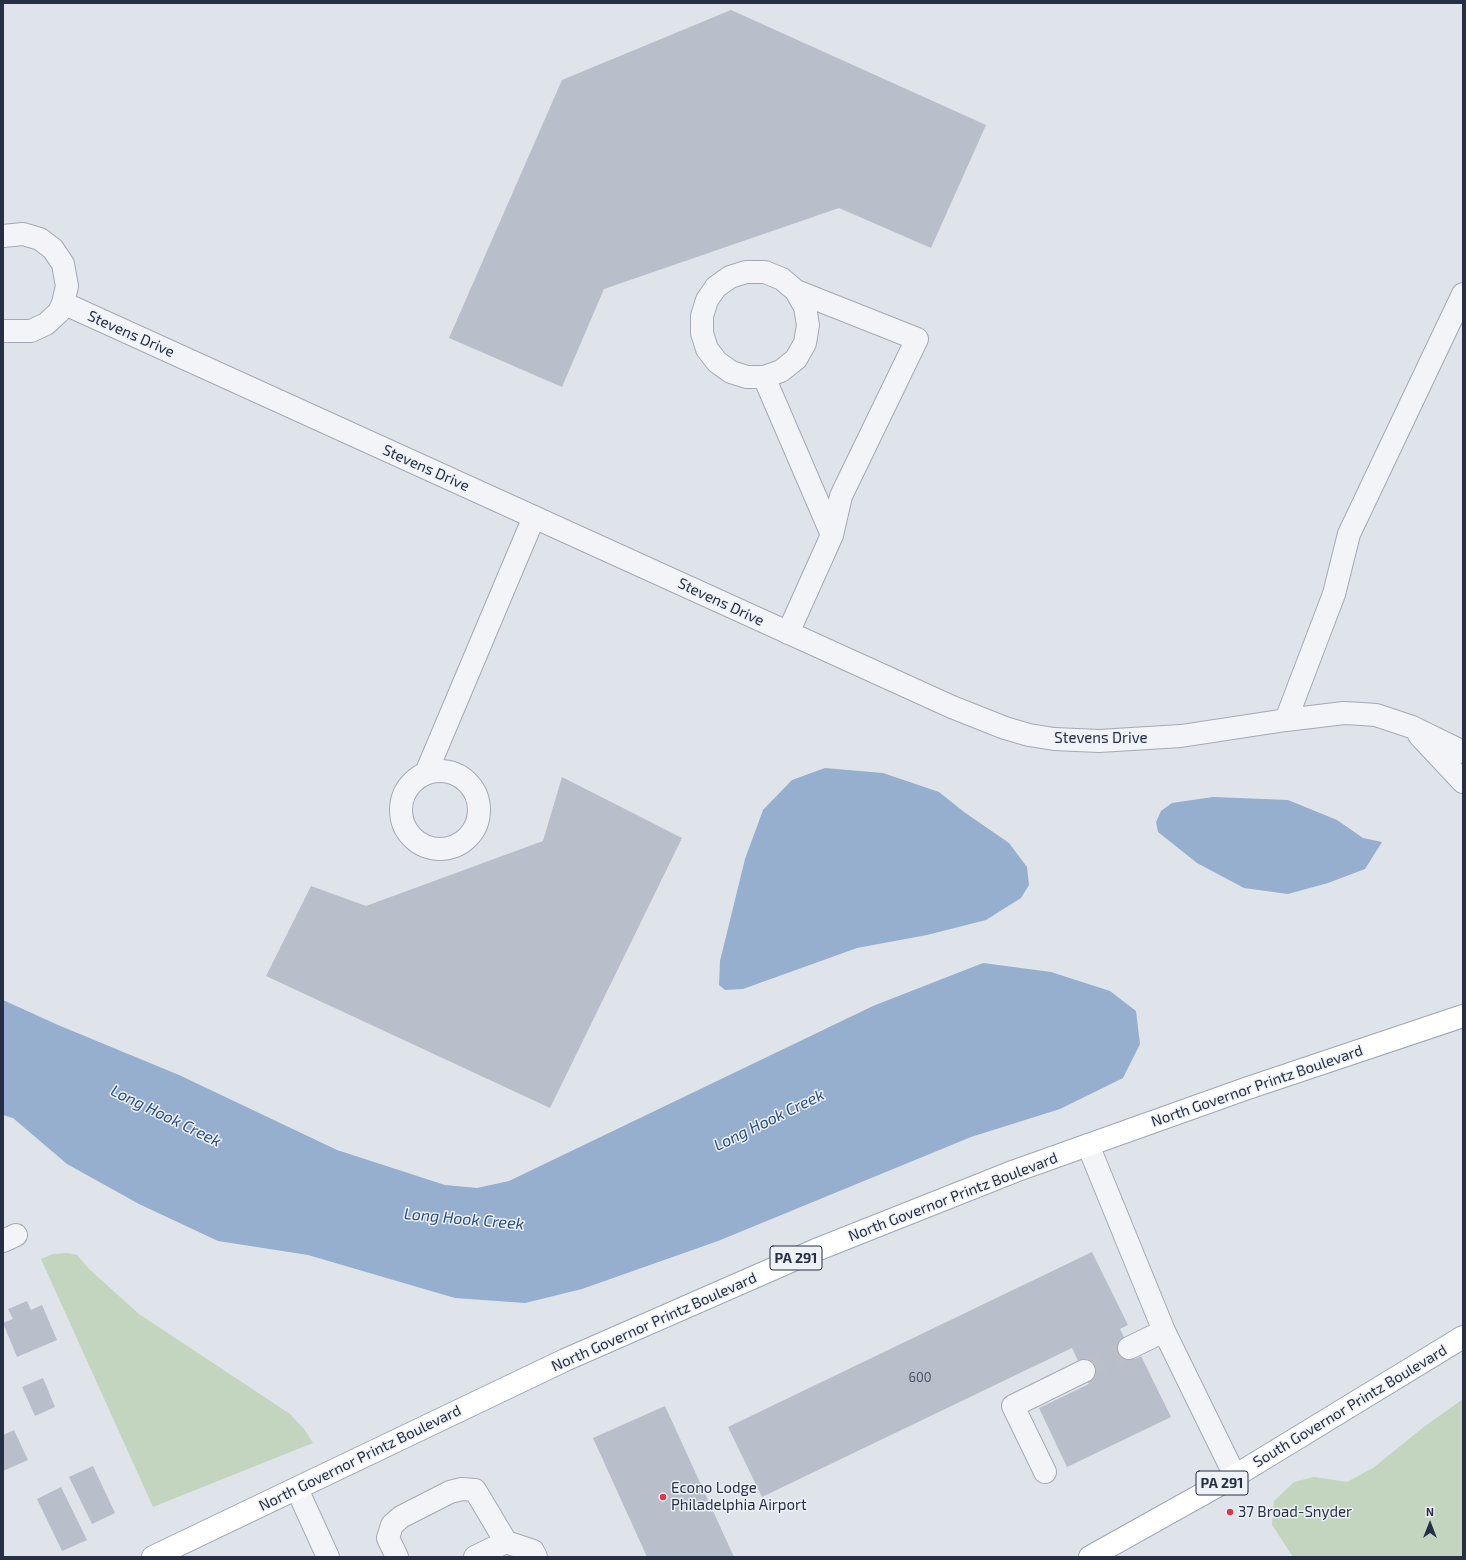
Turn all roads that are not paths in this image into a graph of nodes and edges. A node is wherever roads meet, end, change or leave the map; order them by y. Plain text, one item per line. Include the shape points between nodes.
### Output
1 (3, 236) edge
2 (796, 291) junction
3 (1463, 294) edge
4 (63, 303) junction
5 (3, 331) edge
6 (764, 377) junction
7 (534, 517) junction
8 (832, 535) junction
9 (788, 633) junction
10 (1286, 720) junction
11 (1412, 727) junction
12 (1463, 752) edge
13 (426, 773) dead end
14 (1463, 782) edge
15 (1463, 1016) edge
16 (1088, 1145) junction
17 (1164, 1331) junction
18 (1463, 1332) edge
19 (1455, 1342) edge
20 (1129, 1348) tunnel mouth
21 (1084, 1371) tunnel mouth
22 (1045, 1472) dead end
23 (1234, 1476) junction
24 (297, 1489) junction
25 (506, 1542) junction
26 (153, 1557) edge
27 (328, 1557) edge
28 (397, 1557) edge
29 (475, 1557) edge
30 (536, 1557) edge
31 (1090, 1557) edge

1 - 4 street via 23,234 40,239 53,249 63,264 67,286
2 - 6 street via 805,307 808,325 805,343 796,359 781,371
2 - 6 street via 782,279 765,272 746,272 725,280 716,287 707,300 702,316 702,333 707,349 717,362 731,372 747,377
2 - 8 street via 917,339 841,496
3 - 10 street via 1349,534 1334,594
4 - 5 street via 59,312 46,324 31,331
4 - 7 street, Stevens Drive
6 - 8 street
7 - 9 street, Stevens Drive
7 - 13 street
8 - 9 street
9 - 10 street, Stevens Drive via 982,720 1029,735 1077,741 1144,739
10 - 11 street, Stevens Drive via 1344,713 1362,714 1376,715
11 - 12 street, Stevens Drive
11 - 14 street, Stevens Drive
15 - 16 main road, North Governor Printz Boulevard / PA 291
16 - 17 street
16 - 24 main road, North Governor Printz Boulevard / PA 291 via 985,1182 816,1250 566,1360
17 - 20 street
17 - 23 street
18 - 19 main road, South Governor Printz Boulevard
19 - 23 main road, South Governor Printz Boulevard / PA 291
21 - 22 street via 1013,1406
23 - 31 main road, South Governor Printz Boulevard / PA 291
24 - 26 main road, North Governor Printz Boulevard / PA 291
24 - 27 street
25 - 28 street via 475,1490 462,1489 450,1492 401,1517 392,1525 388,1538
25 - 29 street
25 - 30 street via 533,1551

